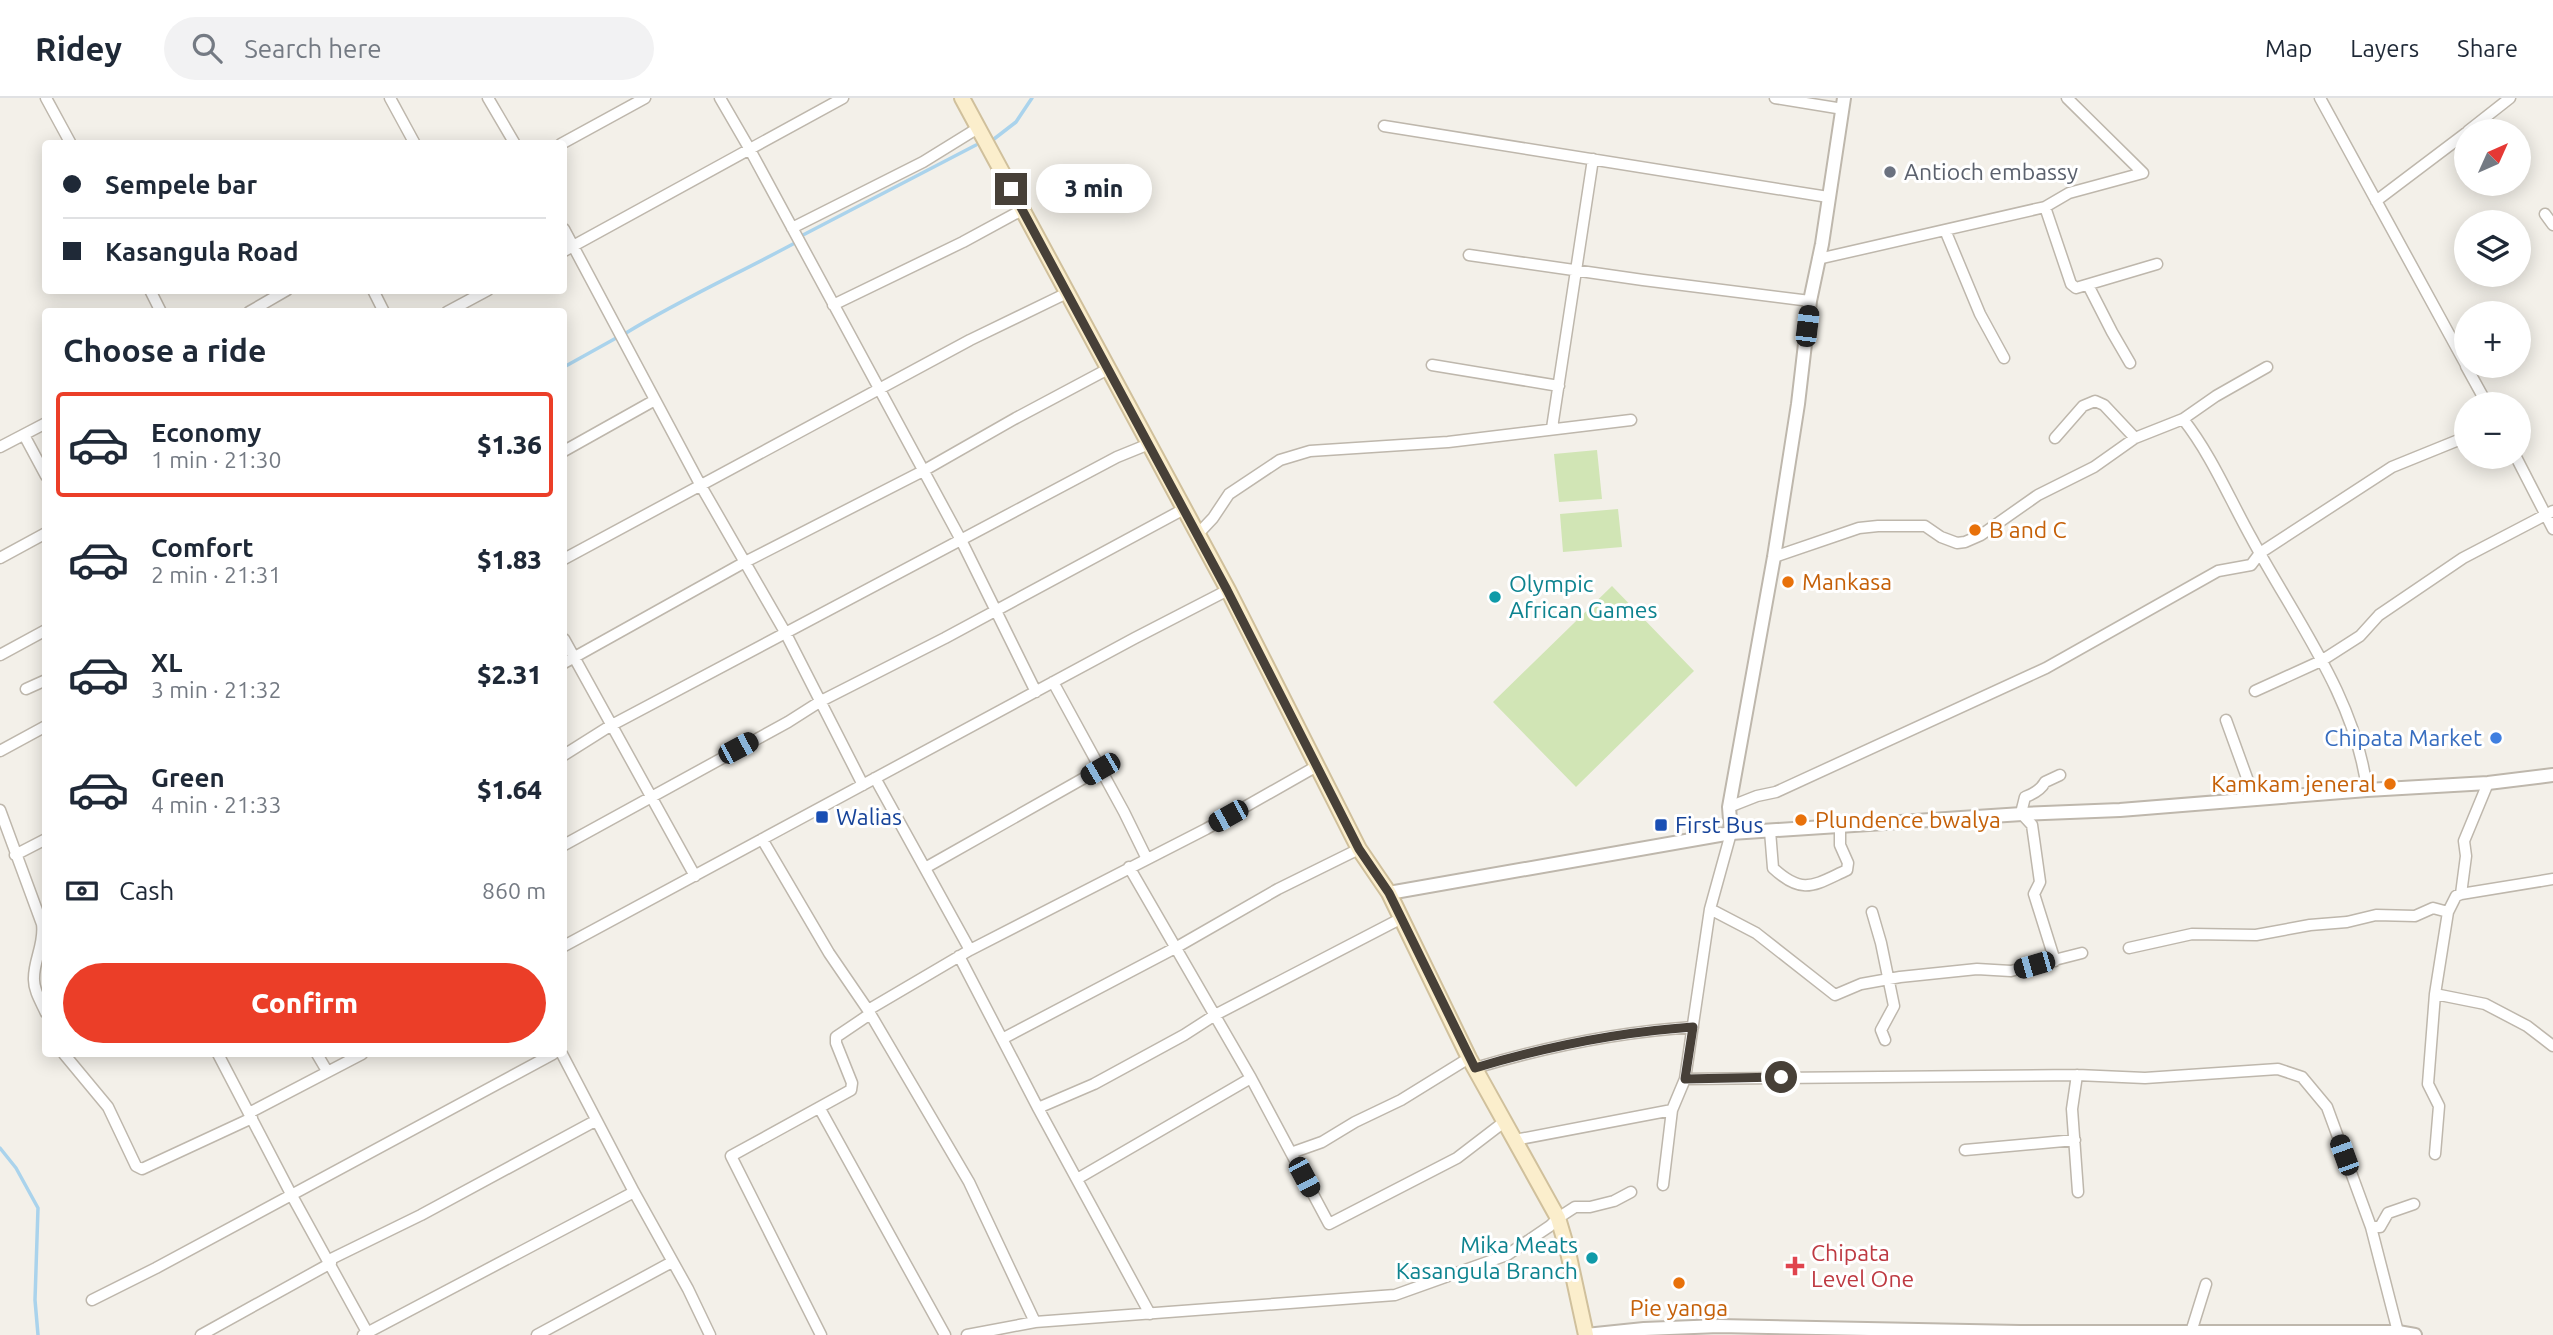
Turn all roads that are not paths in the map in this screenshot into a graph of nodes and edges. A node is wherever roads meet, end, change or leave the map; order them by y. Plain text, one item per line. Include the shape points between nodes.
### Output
1 (46, 98) edge
2 (390, 98) edge
3 (488, 98) edge
4 (645, 98) edge
5 (720, 98) edge
6 (842, 98) edge
7 (962, 98) edge
8 (1775, 98) edge
9 (2067, 98) edge
10 (2320, 98) edge
11 (2510, 98) edge
12 (1843, 103) edge
13 (2483, 119) edge
14 (1384, 125) dead end
15 (978, 128) junction
16 (69, 140) edge
17 (413, 140) edge
18 (513, 140) edge
19 (567, 141) edge
20 (2454, 142) edge
21 (750, 148) junction
22 (1593, 159) junction
23 (1828, 197) junction
24 (2376, 201) junction
25 (2045, 207) junction
26 (1022, 210) junction
27 (2545, 214) dead end
28 (2553, 225) edge
29 (792, 228) junction
30 (1945, 230) junction
31 (568, 249) edge
32 (1469, 256) dead end
33 (1818, 259) junction
34 (2157, 264) dead end
35 (1576, 270) junction
36 (2088, 285) junction
37 (1067, 293) junction
38 (283, 294) edge
39 (481, 294) edge
40 (1810, 301) junction
41 (833, 305) junction
42 (268, 307) edge
43 (454, 308) edge
44 (2454, 343) edge
45 (2004, 358) dead end
46 (2130, 363) dead end
47 (1432, 365) dead end
48 (2267, 367) dead end
49 (1108, 369) junction
50 (1559, 386) junction
51 (879, 391) junction
52 (655, 400) junction
53 (2183, 419) junction
54 (1631, 420) dead end
55 (42, 425) edge
56 (1552, 428) junction
57 (24, 435) junction
58 (2055, 438) dead end
59 (2135, 438) junction
60 (2454, 442) edge
61 (1, 444) edge
62 (1149, 444) junction
63 (567, 449) edge
64 (42, 469) edge
65 (2523, 469) edge
66 (923, 471) junction
67 (701, 486) junction
68 (1184, 509) junction
69 (2550, 513) edge
70 (2553, 529) edge
71 (42, 535) edge
72 (1197, 535) junction
73 (961, 540) junction
74 (2260, 553) junction
75 (567, 557) edge
76 (1773, 557) junction
77 (0, 558) edge
78 (745, 562) junction
79 (1227, 590) junction
80 (996, 611) junction
81 (785, 632) junction
82 (42, 633) edge
83 (567, 645) edge
84 (0, 655) edge
85 (574, 658) junction
86 (2321, 661) junction
87 (567, 662) edge
88 (42, 682) edge
89 (1053, 682) junction
90 (26, 689) dead end
91 (1036, 691) junction
92 (2255, 691) dead end
93 (821, 701) junction
94 (2226, 720) dead end
95 (610, 726) junction
96 (42, 728) edge
97 (0, 751) edge
98 (567, 753) edge
99 (1317, 766) junction
100 (1100, 769) junction
101 (2060, 775) dead end
102 (2553, 775) edge
103 (874, 778) junction
104 (2488, 783) junction
105 (863, 785) junction
106 (2367, 790) junction
107 (650, 797) junction
108 (2255, 800) junction
109 (1729, 807) junction
110 (0, 810) edge
111 (2022, 814) junction
112 (1840, 825) junction
113 (1770, 831) junction
114 (1731, 834) junction
115 (762, 839) junction
116 (42, 841) edge
117 (567, 843) edge
118 (1359, 849) junction
119 (15, 855) junction
120 (1147, 859) junction
121 (1129, 867) junction
122 (925, 868) junction
123 (695, 876) junction
124 (2553, 878) edge
125 (1389, 893) junction
126 (2461, 894) junction
127 (1710, 909) junction
128 (1872, 912) dead end
129 (2448, 912) junction
130 (1400, 919) junction
131 (42, 922) edge
132 (567, 944) edge
133 (1177, 947) junction
134 (2129, 948) dead end
135 (970, 950) junction
136 (42, 951) edge
137 (2082, 953) dead end
138 (959, 956) junction
139 (2055, 961) junction
140 (1888, 980) junction
141 (2435, 993) junction
142 (42, 1003) edge
143 (869, 1012) junction
144 (1214, 1014) junction
145 (1693, 1027) junction
146 (1002, 1040) junction
147 (1885, 1040) dead end
148 (2553, 1046) edge
149 (67, 1057) edge
150 (220, 1057) edge
151 (319, 1057) edge
152 (356, 1057) edge
153 (547, 1057) edge
154 (564, 1057) edge
155 (1472, 1063) junction
156 (327, 1071) junction
157 (2077, 1075) junction
158 (1251, 1078) junction
159 (1685, 1079) junction
160 (1038, 1108) junction
161 (820, 1109) junction
162 (1672, 1110) junction
163 (251, 1115) junction
164 (596, 1121) junction
165 (1504, 1122) junction
166 (1515, 1140) junction
167 (2075, 1140) junction
168 (1965, 1150) dead end
169 (1291, 1153) junction
170 (2435, 1154) dead end
171 (1077, 1179) junction
172 (1663, 1185) dead end
173 (634, 1192) junction
174 (1631, 1192) dead end
175 (2078, 1192) dead end
176 (291, 1194) junction
177 (2414, 1204) dead end
178 (1558, 1218) junction
179 (2371, 1227) junction
180 (330, 1262) junction
181 (672, 1262) junction
182 (2206, 1284) dead end
183 (92, 1300) dead end
184 (1150, 1314) junction
185 (1035, 1322) junction
186 (2191, 1332) junction
187 (2398, 1332) junction
188 (365, 1334) edge
189 (201, 1335) edge
190 (537, 1335) edge
191 (710, 1335) edge
192 (821, 1335) edge
193 (945, 1335) edge
194 (967, 1335) edge
195 (1586, 1335) edge
196 (2415, 1335) edge

1 - 16 street
2 - 17 street
3 - 18 street
4 - 19 street
5 - 21 street
6 - 21 street
7 - 15 main road
8 - 12 street
9 - 25 street via 2143,173 2069,193
10 - 24 street
11 - 13 street
12 - 23 street
14 - 22 street
15 - 26 main road
15 - 29 street via 923,162
20 - 24 street
21 - 29 street
21 - 31 street
22 - 23 street
22 - 35 street
23 - 33 street
24 - 44 street
25 - 30 street
25 - 36 street via 2071,284 2076,288
26 - 37 main road
26 - 41 street
27 - 28 street
29 - 41 street
30 - 33 street
30 - 45 street
31 - 52 street
32 - 35 street
33 - 40 street
34 - 36 street
35 - 40 street
35 - 50 street
36 - 46 street
37 - 49 main road
37 - 51 street
38 - 42 street
39 - 43 street
40 - 76 street
41 - 51 street
47 - 50 street
48 - 53 street
49 - 62 main road
49 - 66 street
50 - 56 street
51 - 66 street
51 - 67 street
52 - 63 street
52 - 67 street
53 - 59 street
53 - 74 street via 2217,470
54 - 56 street
55 - 57 street
56 - 72 street via 1448,442 1310,451 1280,460 1229,494
57 - 61 street
57 - 64 street
58 - 59 street via 2084,406 2095,401
59 - 76 street via 1965,542 1941,537 1925,526 1878,526
60 - 74 street via 2392,467
62 - 68 main road
62 - 73 street
65 - 69 street
66 - 73 street
66 - 78 street
67 - 75 street
67 - 78 street
68 - 72 main road
68 - 80 street
69 - 70 street
69 - 86 street via 2463,558
71 - 77 street
72 - 79 main road
73 - 80 street
73 - 81 street
74 - 86 street
74 - 109 street via 2251,565 2218,571 2024,679 1776,792
76 - 109 street
78 - 81 street
78 - 85 street
79 - 89 street
79 - 99 main road
80 - 91 street
80 - 93 street
81 - 93 street
81 - 95 street
82 - 84 street
83 - 85 street
85 - 87 street
85 - 95 street
86 - 92 street
86 - 106 street via 2354,729
88 - 90 street
89 - 91 street
89 - 100 street
91 - 103 street
93 - 105 street
93 - 107 street
94 - 108 street
95 - 98 street
95 - 107 street
96 - 97 street
99 - 118 main road
99 - 120 street
100 - 120 street
100 - 122 street
101 - 111 street via 2025,797
102 - 104 street
103 - 105 street
103 - 122 street
104 - 106 street
104 - 126 street via 2463,841 2466,856
105 - 115 street
106 - 108 street
107 - 117 street
107 - 123 street
108 - 111 street
109 - 114 street
110 - 119 street
111 - 112 street
111 - 139 street via 2032,825 2040,882 2034,894
112 - 113 street
112 - 113 street via 1847,870 1807,887 1773,869
113 - 114 street
114 - 125 street
114 - 127 street
115 - 123 street
115 - 143 street
116 - 119 street
118 - 125 main road
118 - 133 street
119 - 131 street
120 - 121 street
121 - 133 street
121 - 135 street
122 - 135 street
123 - 132 street
124 - 126 street
125 - 130 main road
126 - 129 street
127 - 140 street via 1756,933 1835,995 1861,984
127 - 145 street
128 - 140 street
129 - 134 street via 2434,908 2415,916 2376,915 2256,935 2192,934
129 - 141 street
130 - 144 street
130 - 155 main road
133 - 144 street
133 - 146 street
135 - 138 street
136 - 142 street via 34,982
137 - 139 street
138 - 143 street
138 - 146 street
139 - 140 street via 2011,971 1977,969
140 - 147 street via 1894,1006 1881,1030
141 - 148 street via 2484,1004 2527,1026
141 - 170 street via 2428,1084 2439,1106
143 - 161 street via 836,1037 852,1087
143 - 185 street via 969,1182
144 - 158 street
144 - 160 street via 1128,1066
145 - 155 street via 1638,1030
145 - 159 street
146 - 160 street
149 - 163 street via 108,1107 136,1166 142,1169
150 - 163 street
151 - 156 street
152 - 156 street
153 - 176 street
154 - 164 street
155 - 165 main road
155 - 169 street via 1322,1143
156 - 163 street
157 - 159 street
157 - 167 street via 2072,1109
157 - 179 street via 2145,1078 2278,1069 2302,1077 2327,1107
158 - 169 street
158 - 171 street
159 - 162 street
160 - 171 street
161 - 192 street via 731,1156
161 - 193 street
162 - 166 street
162 - 172 street
163 - 176 street
164 - 173 street
164 - 180 street
165 - 166 main road
165 - 169 street via 1457,1158 1329,1224
166 - 178 main road
167 - 168 street
167 - 175 street
171 - 184 street
173 - 181 street
173 - 188 street
174 - 178 street via 1614,1201 1575,1207
176 - 180 street
176 - 183 street
177 - 179 street via 2388,1213 2379,1227
178 - 184 street via 1507,1255 1395,1294
178 - 195 main road
179 - 187 street
180 - 188 street
180 - 189 street
181 - 190 street
181 - 191 street
182 - 186 street
184 - 185 street
185 - 194 street
186 - 187 street
186 - 195 street via 1719,1326
187 - 196 street

